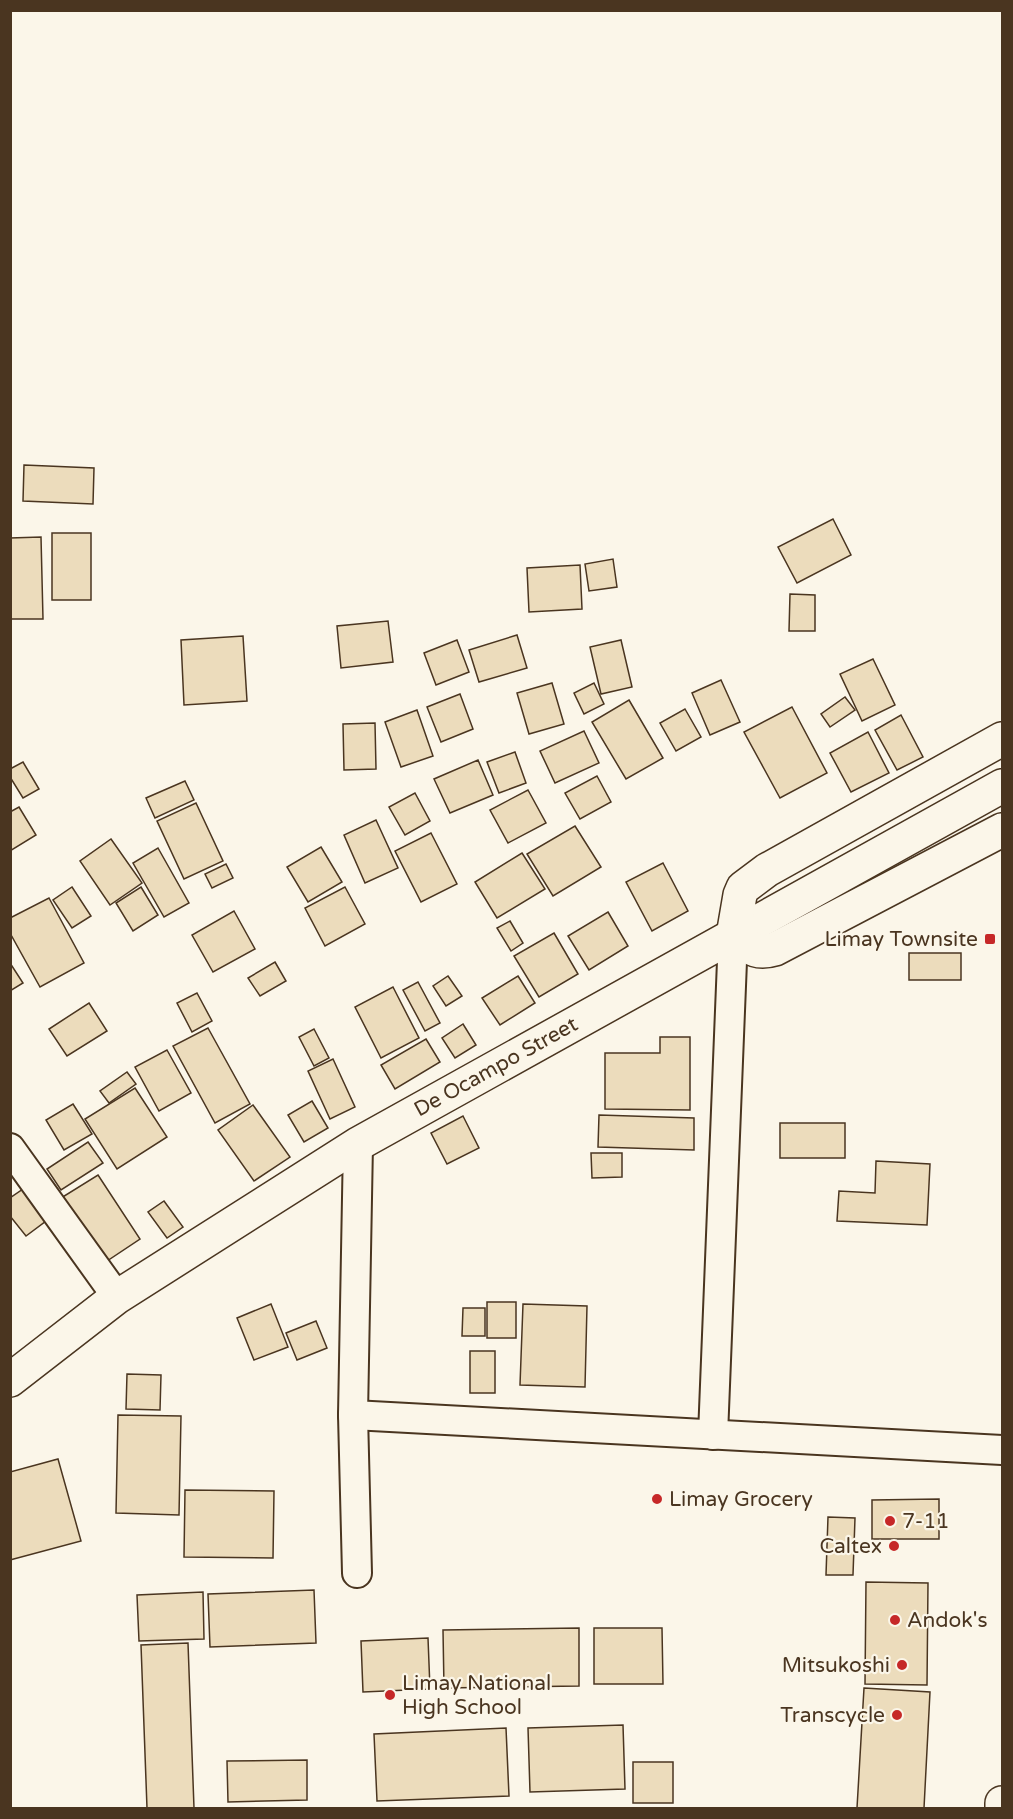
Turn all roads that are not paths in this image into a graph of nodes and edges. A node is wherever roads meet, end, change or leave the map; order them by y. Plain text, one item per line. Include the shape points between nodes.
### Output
1 (1002, 739) edge
2 (1002, 786) edge
3 (1002, 830) edge
4 (744, 930) junction
5 (358, 1144) junction
6 (10, 1148) edge
7 (117, 1297) junction
8 (10, 1380) edge
9 (354, 1415) junction
10 (713, 1435) junction
11 (1002, 1450) edge
12 (357, 1573) dead end
13 (1002, 1803) edge
14 (1002, 1809) edge

1 - 4 street via 749,882 740,895
2 - 4 street, De Ocampo Street
3 - 4 street via 775,949 756,951
4 - 5 street, De Ocampo Street
4 - 10 street
5 - 7 street, De Ocampo Street
5 - 9 street
6 - 7 street
7 - 8 street, De Ocampo Street
9 - 10 street
9 - 12 street
10 - 11 street
13 - 14 street

